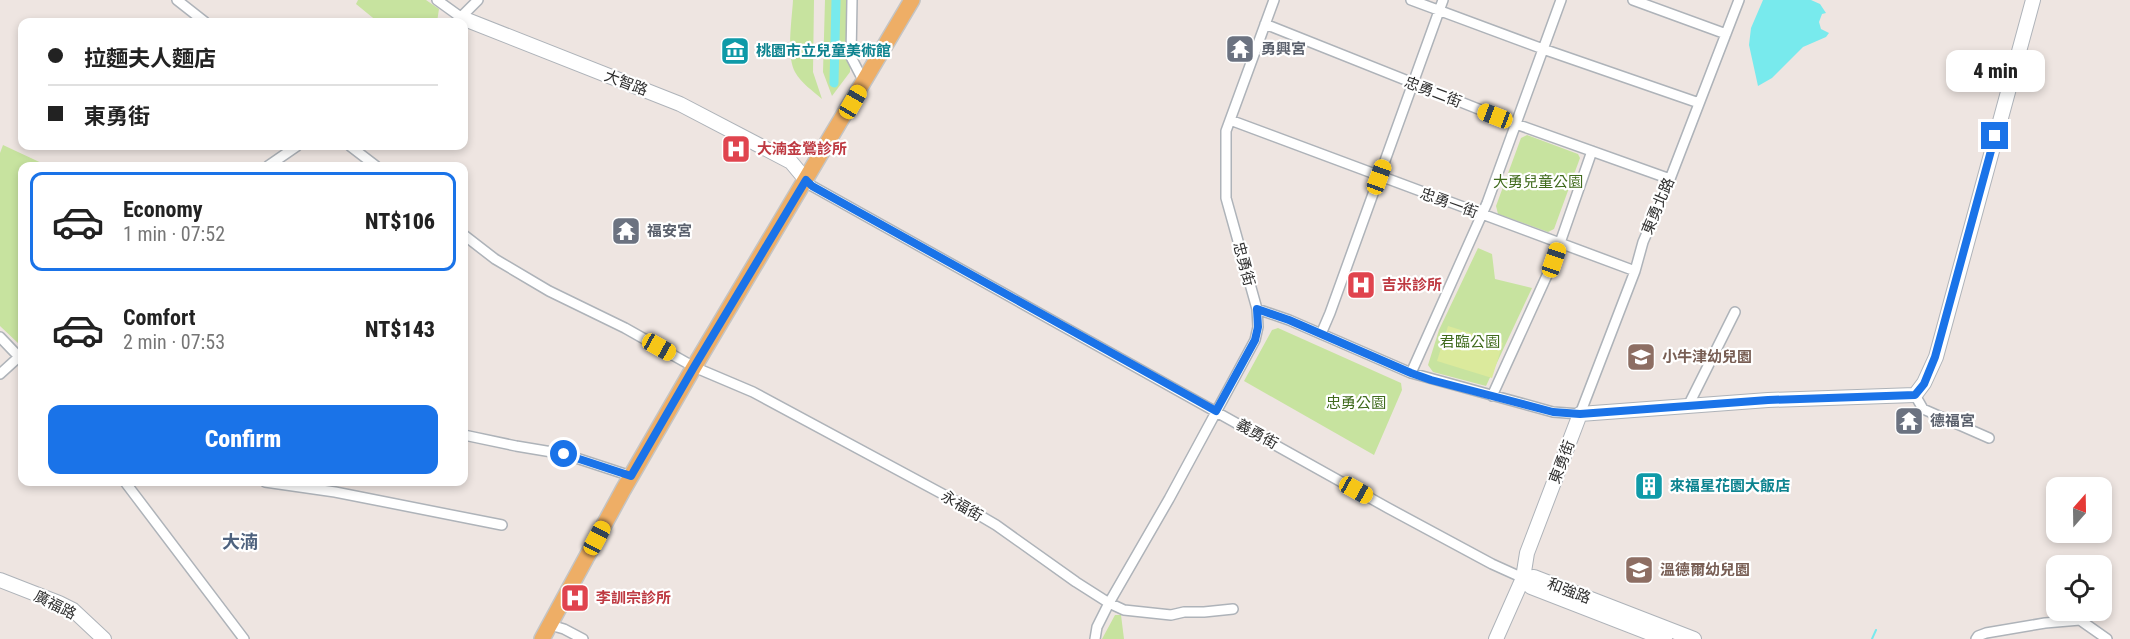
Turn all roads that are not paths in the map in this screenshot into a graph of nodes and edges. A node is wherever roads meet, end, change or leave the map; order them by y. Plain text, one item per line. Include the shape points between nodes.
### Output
1 (177, 0) edge
2 (437, 0) edge
3 (478, 0) edge
4 (852, 0) edge
5 (912, 0) edge
6 (1274, 0) edge
7 (1411, 0) edge
8 (1443, 0) edge
9 (1561, 0) edge
10 (1634, 0) edge
11 (1739, 0) edge
12 (2033, 0) edge
13 (1439, 11) junction
14 (200, 18) edge
15 (457, 18) edge
16 (461, 18) edge
17 (468, 23) edge
18 (1265, 24) junction
19 (1726, 34) junction
20 (1544, 49) junction
21 (864, 82) junction
22 (1412, 84) junction
23 (1699, 103) junction
24 (1230, 120) junction
25 (1516, 124) junction
26 (291, 150) edge
27 (355, 150) edge
28 (1592, 151) junction
29 (274, 162) edge
30 (371, 162) edge
31 (1379, 177) junction
32 (1670, 179) junction
33 (806, 180) junction
34 (1482, 215) junction
35 (468, 238) edge
36 (1560, 243) junction
37 (1635, 271) junction
38 (1257, 309) junction
39 (1735, 312) dead end
40 (1321, 334) junction
41 (0, 337) edge
42 (18, 353) edge
43 (18, 360) edge
44 (694, 367) junction
45 (1411, 373) junction
46 (0, 374) edge
47 (1915, 395) junction
48 (1492, 396) junction
49 (1688, 406) junction
50 (1216, 411) junction
51 (1580, 414) junction
52 (468, 436) edge
53 (1989, 438) dead end
54 (631, 476) junction
55 (128, 486) edge
56 (293, 486) edge
57 (502, 525) dead end
58 (1522, 579) junction
59 (0, 580) edge
60 (1109, 603) junction
61 (1233, 609) dead end
62 (550, 625) junction
63 (104, 639) edge
64 (244, 639) edge
65 (542, 639) edge
66 (583, 639) edge
67 (1095, 639) edge
68 (1496, 639) edge
69 (1665, 639) edge
70 (1694, 639) edge
71 (1976, 639) edge
72 (2107, 639) edge

1 - 14 street
2 - 15 street, 大智路
3 - 16 street
4 - 21 street via 851,57
5 - 21 main road
6 - 18 street, 忠勇街
7 - 13 street
8 - 13 street
9 - 20 street
10 - 19 street
11 - 19 street, 東勇北路
12 - 47 street via 1935,357
13 - 20 street
13 - 22 street
17 - 33 street, 大智路 via 690,109 791,162
18 - 22 street, 忠勇二街
18 - 24 street, 忠勇街
19 - 23 street, 東勇北路
20 - 23 street
20 - 25 street
21 - 33 main road
22 - 25 street, 忠勇二街
22 - 31 street
23 - 32 street, 東勇北路
24 - 31 street, 忠勇一街
24 - 38 street, 忠勇街 via 1226,131 1226,198
25 - 28 street, 忠勇二街
25 - 34 street
26 - 29 street
27 - 30 street
28 - 32 street, 忠勇二街
28 - 36 street
31 - 34 street, 忠勇一街
31 - 40 street
32 - 37 street, 東勇北路
33 - 44 main road
33 - 50 street, 義勇街
34 - 36 street, 忠勇一街
34 - 45 street
35 - 44 street, 永福街 via 549,291
36 - 37 street, 忠勇一街
36 - 48 street
37 - 51 street, 東勇北路
38 - 40 street
38 - 50 street, 忠勇街 via 1255,340
39 - 49 street
40 - 45 street
41 - 42 street
43 - 46 street
44 - 54 main road
44 - 60 street, 永福街 via 753,393 950,498
45 - 48 street
47 - 49 street
47 - 53 street via 1923,409
48 - 51 street via 1553,412
49 - 51 street
50 - 58 street, 義勇街
50 - 60 street, 忠勇街
51 - 58 street, 東勇街 via 1527,553
52 - 54 street via 564,454
54 - 62 main road
55 - 64 street
56 - 57 street
58 - 68 street, 東勇街
58 - 69 street, 和強路 via 1531,587
58 - 70 street, 和強路 via 1534,577
59 - 63 street, 廣福路 via 73,610
60 - 61 street, 永福街 via 1125,610 1171,615
60 - 67 street, 忠勇街 via 1096,627
62 - 65 main road
62 - 66 street
71 - 72 street via 1986,633 2080,620

